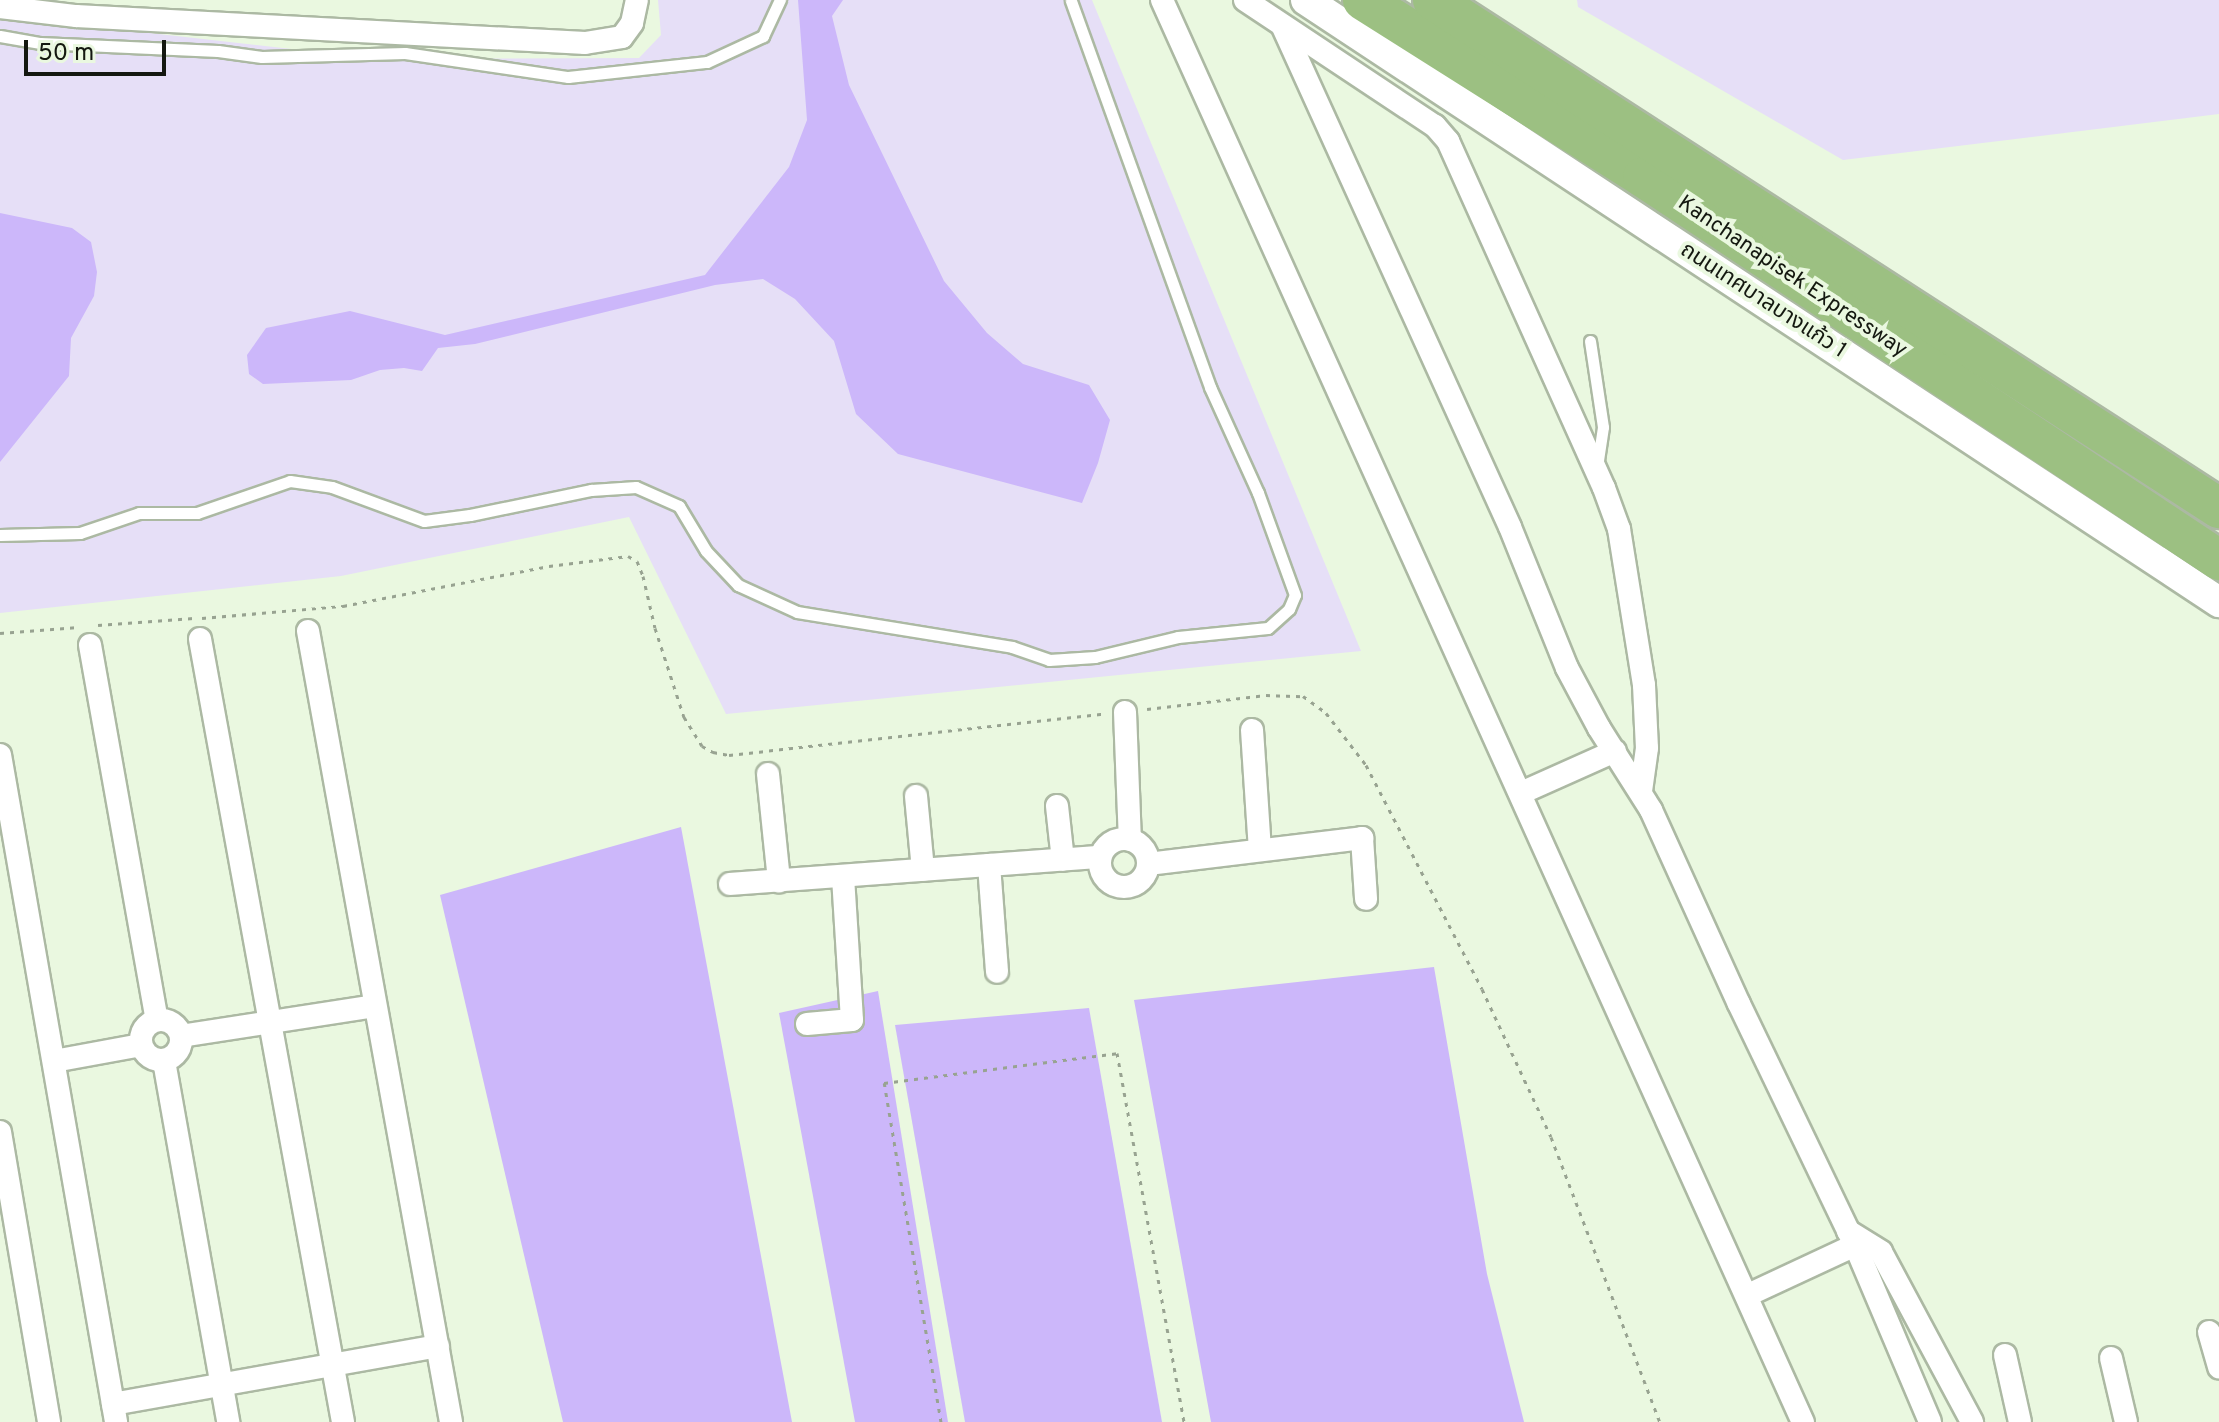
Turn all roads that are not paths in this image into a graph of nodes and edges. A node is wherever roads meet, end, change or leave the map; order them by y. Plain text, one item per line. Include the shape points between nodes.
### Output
1 (637, 0) edge
2 (780, 0) edge
3 (1071, 0) edge
4 (1162, 0) edge
5 (1245, 0) edge
6 (1306, 0) edge
7 (1363, 0) edge
8 (1433, 0) edge
9 (0, 7) edge
10 (1282, 25) junction
11 (0, 36) edge
12 (1590, 341) dead end
13 (1596, 472) junction
14 (2219, 508) edge
15 (0, 535) edge
16 (2219, 560) edge
17 (2219, 602) edge
18 (308, 631) dead end
19 (200, 639) dead end
20 (90, 645) dead end
21 (1125, 712) road end
22 (1252, 730) dead end
23 (1615, 751) junction
24 (0, 755) edge
25 (768, 774) dead end
26 (1641, 791) junction
27 (1521, 793) junction
28 (916, 796) dead end
29 (1057, 806) dead end
30 (1130, 840) junction
31 (1260, 850) junction
32 (1100, 857) junction
33 (1063, 860) junction
34 (1148, 864) junction
35 (989, 865) junction
36 (923, 870) junction
37 (843, 876) junction
38 (779, 881) junction
39 (730, 884) dead end
40 (1366, 899) dead end
41 (997, 972) dead end
42 (375, 1006) junction
43 (157, 1020) junction
44 (268, 1023) junction
45 (807, 1024) dead end
46 (181, 1036) junction
47 (141, 1045) junction
48 (54, 1061) junction
49 (164, 1061) junction
50 (0, 1132) edge
51 (1851, 1238) junction
52 (1748, 1295) junction
53 (2209, 1332) dead end
54 (438, 1346) junction
55 (2005, 1355) dead end
56 (2111, 1358) dead end
57 (333, 1364) junction
58 (2219, 1368) edge
59 (222, 1386) junction
60 (114, 1413) edge
61 (49, 1422) edge
62 (228, 1422) edge
63 (343, 1422) edge
64 (451, 1422) edge
65 (1803, 1422) edge
66 (1930, 1422) edge
67 (1972, 1422) edge
68 (2020, 1422) edge
69 (2126, 1422) edge

1 - 9 street via 632,23 622,37 585,43 76,16
2 - 11 lane via 763,36 707,62 568,77 405,53 262,57
3 - 15 lane via 1210,387 1258,493 1295,595 1289,609 1268,628 1178,637 1107,655 1049,660 1012,647 797,612 738,585 706,551 679,506 636,487 591,490 424,521 332,487 290,481 197,513 139,513 80,533
4 - 27 street
5 - 10 street
6 - 17 main road, ถนนเทศบาลบางแก้ว 1
7 - 16 highway, Kanchanapisek Expressway via 1643,177
8 - 14 highway, Kanchanapisek Expressway
10 - 13 street via 1435,126 1448,141
10 - 23 street via 1510,527 1567,668
12 - 13 lane via 1603,427
13 - 26 street via 1627,564 1644,685 1647,748
18 - 42 street
19 - 44 street
20 - 43 street
21 - 30 street
22 - 31 street
23 - 26 street
23 - 27 street
24 - 48 street
25 - 38 street
26 - 51 street
27 - 52 street
28 - 36 street
29 - 33 street
30 - 32 street via 1115,840
30 - 34 street via 1143,848
31 - 34 street
31 - 40 street via 1362,838
32 - 33 street
32 - 34 street via 1101,872 1120,887 1142,879
33 - 35 street
35 - 36 street
35 - 41 street
36 - 37 street
37 - 38 street
37 - 45 street via 852,1020
38 - 39 street
42 - 44 street
42 - 54 street
43 - 46 street via 168,1021
43 - 47 street via 147,1025
44 - 46 street
44 - 57 street
46 - 49 street via 174,1057
47 - 48 street
47 - 49 street via 149,1057
48 - 60 street
49 - 59 street
50 - 61 street
51 - 52 street
51 - 66 street
51 - 67 street via 1881,1252
52 - 65 street
53 - 58 street
54 - 57 street
54 - 64 street
55 - 68 street
56 - 69 street
57 - 59 street
57 - 63 street
59 - 60 street
59 - 62 street

